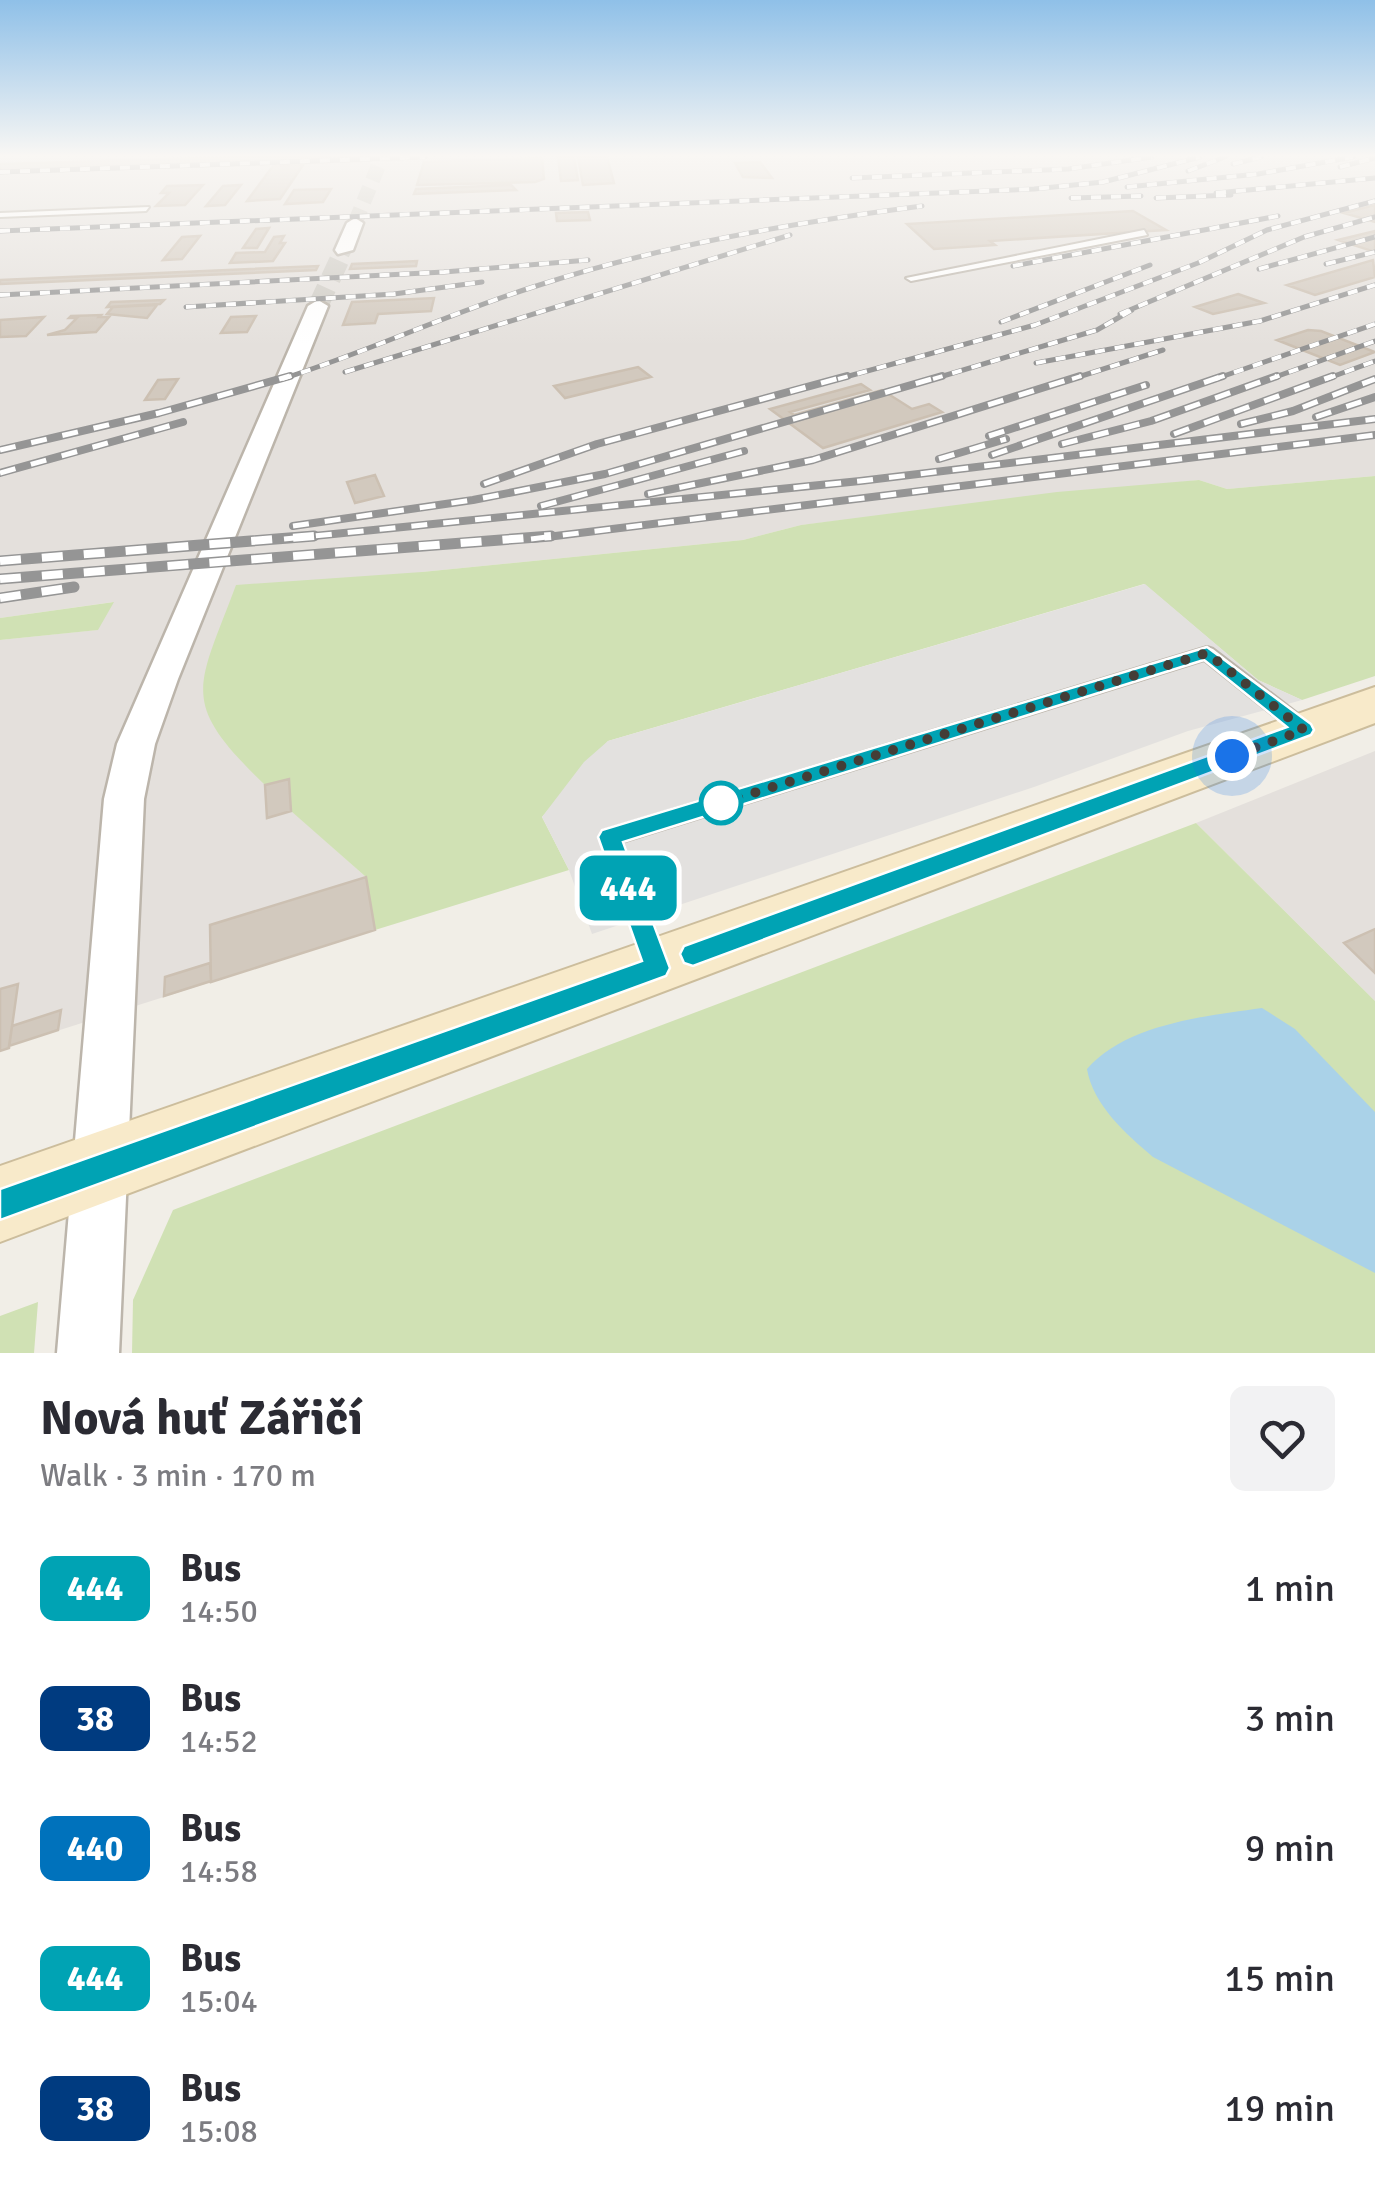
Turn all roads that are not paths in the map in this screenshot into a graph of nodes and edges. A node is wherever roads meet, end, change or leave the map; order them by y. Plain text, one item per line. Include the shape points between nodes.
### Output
1 (355, 223) tunnel mouth
2 (1144, 233) dead end
3 (344, 250) tunnel mouth
4 (911, 278) dead end
5 (318, 306) tunnel mouth
6 (1375, 704) edge
7 (1304, 730) junction
8 (657, 968) junction
9 (103, 1167) junction
10 (0, 1204) edge
11 (88, 1353) edge

1 - 3 street
2 - 4 lane
5 - 9 street via 136,744 124,798
6 - 7 street
7 - 8 street
7 - 8 lane via 1207,653 610,837
8 - 9 street
9 - 10 street
9 - 11 street

